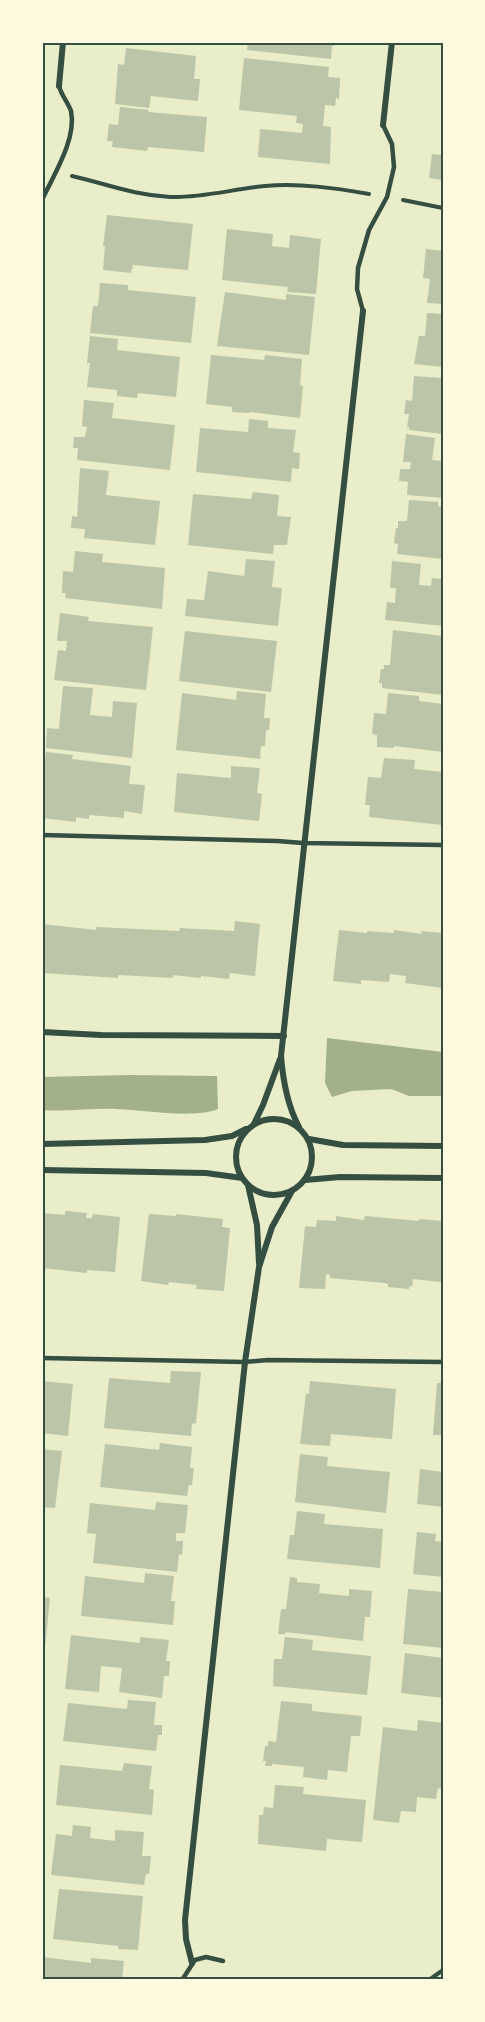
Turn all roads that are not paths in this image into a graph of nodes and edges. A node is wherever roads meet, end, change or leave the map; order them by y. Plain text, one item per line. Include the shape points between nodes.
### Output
1 (63, 42) edge
2 (392, 42) edge
3 (58, 86) joint
4 (383, 125) joint
5 (42, 200) edge
6 (363, 311) joint
7 (42, 835) edge
8 (303, 843) junction
9 (443, 845) edge
10 (42, 1032) edge
11 (284, 1036) junction
12 (281, 1056) junction
13 (251, 1126) junction
14 (299, 1127) junction
15 (309, 1139) junction
16 (42, 1144) edge
17 (443, 1146) edge
18 (42, 1170) edge
19 (242, 1178) junction
20 (443, 1178) edge
21 (305, 1180) junction
22 (248, 1185) junction
23 (292, 1191) junction
24 (259, 1267) junction
25 (42, 1358) edge
26 (245, 1362) junction
27 (443, 1362) edge
28 (223, 1961) dead end
29 (192, 1963) junction
30 (182, 1980) edge

1 - 3 street
2 - 4 street
3 - 5 lane via 70,108 71,124 56,172
4 - 6 lane via 392,144 394,167 387,197 369,230 358,268 357,290
6 - 8 street
7 - 8 lane
8 - 9 lane
8 - 11 street
10 - 11 street
11 - 12 street
12 - 13 street
12 - 14 street via 283,1082
13 - 14 street via 262,1120 282,1119
13 - 16 street via 232,1136 206,1140
13 - 19 street via 237,1147
14 - 15 street
15 - 17 street via 343,1145
15 - 21 street via 313,1160
18 - 19 street via 195,1173
19 - 22 street
20 - 21 street
21 - 23 street
22 - 23 street via 269,1195
22 - 24 street via 257,1225
23 - 24 street via 272,1227
24 - 26 street
25 - 26 lane
26 - 27 lane
26 - 29 street via 185,1920
28 - 29 lane via 199,1958
29 - 30 lane

